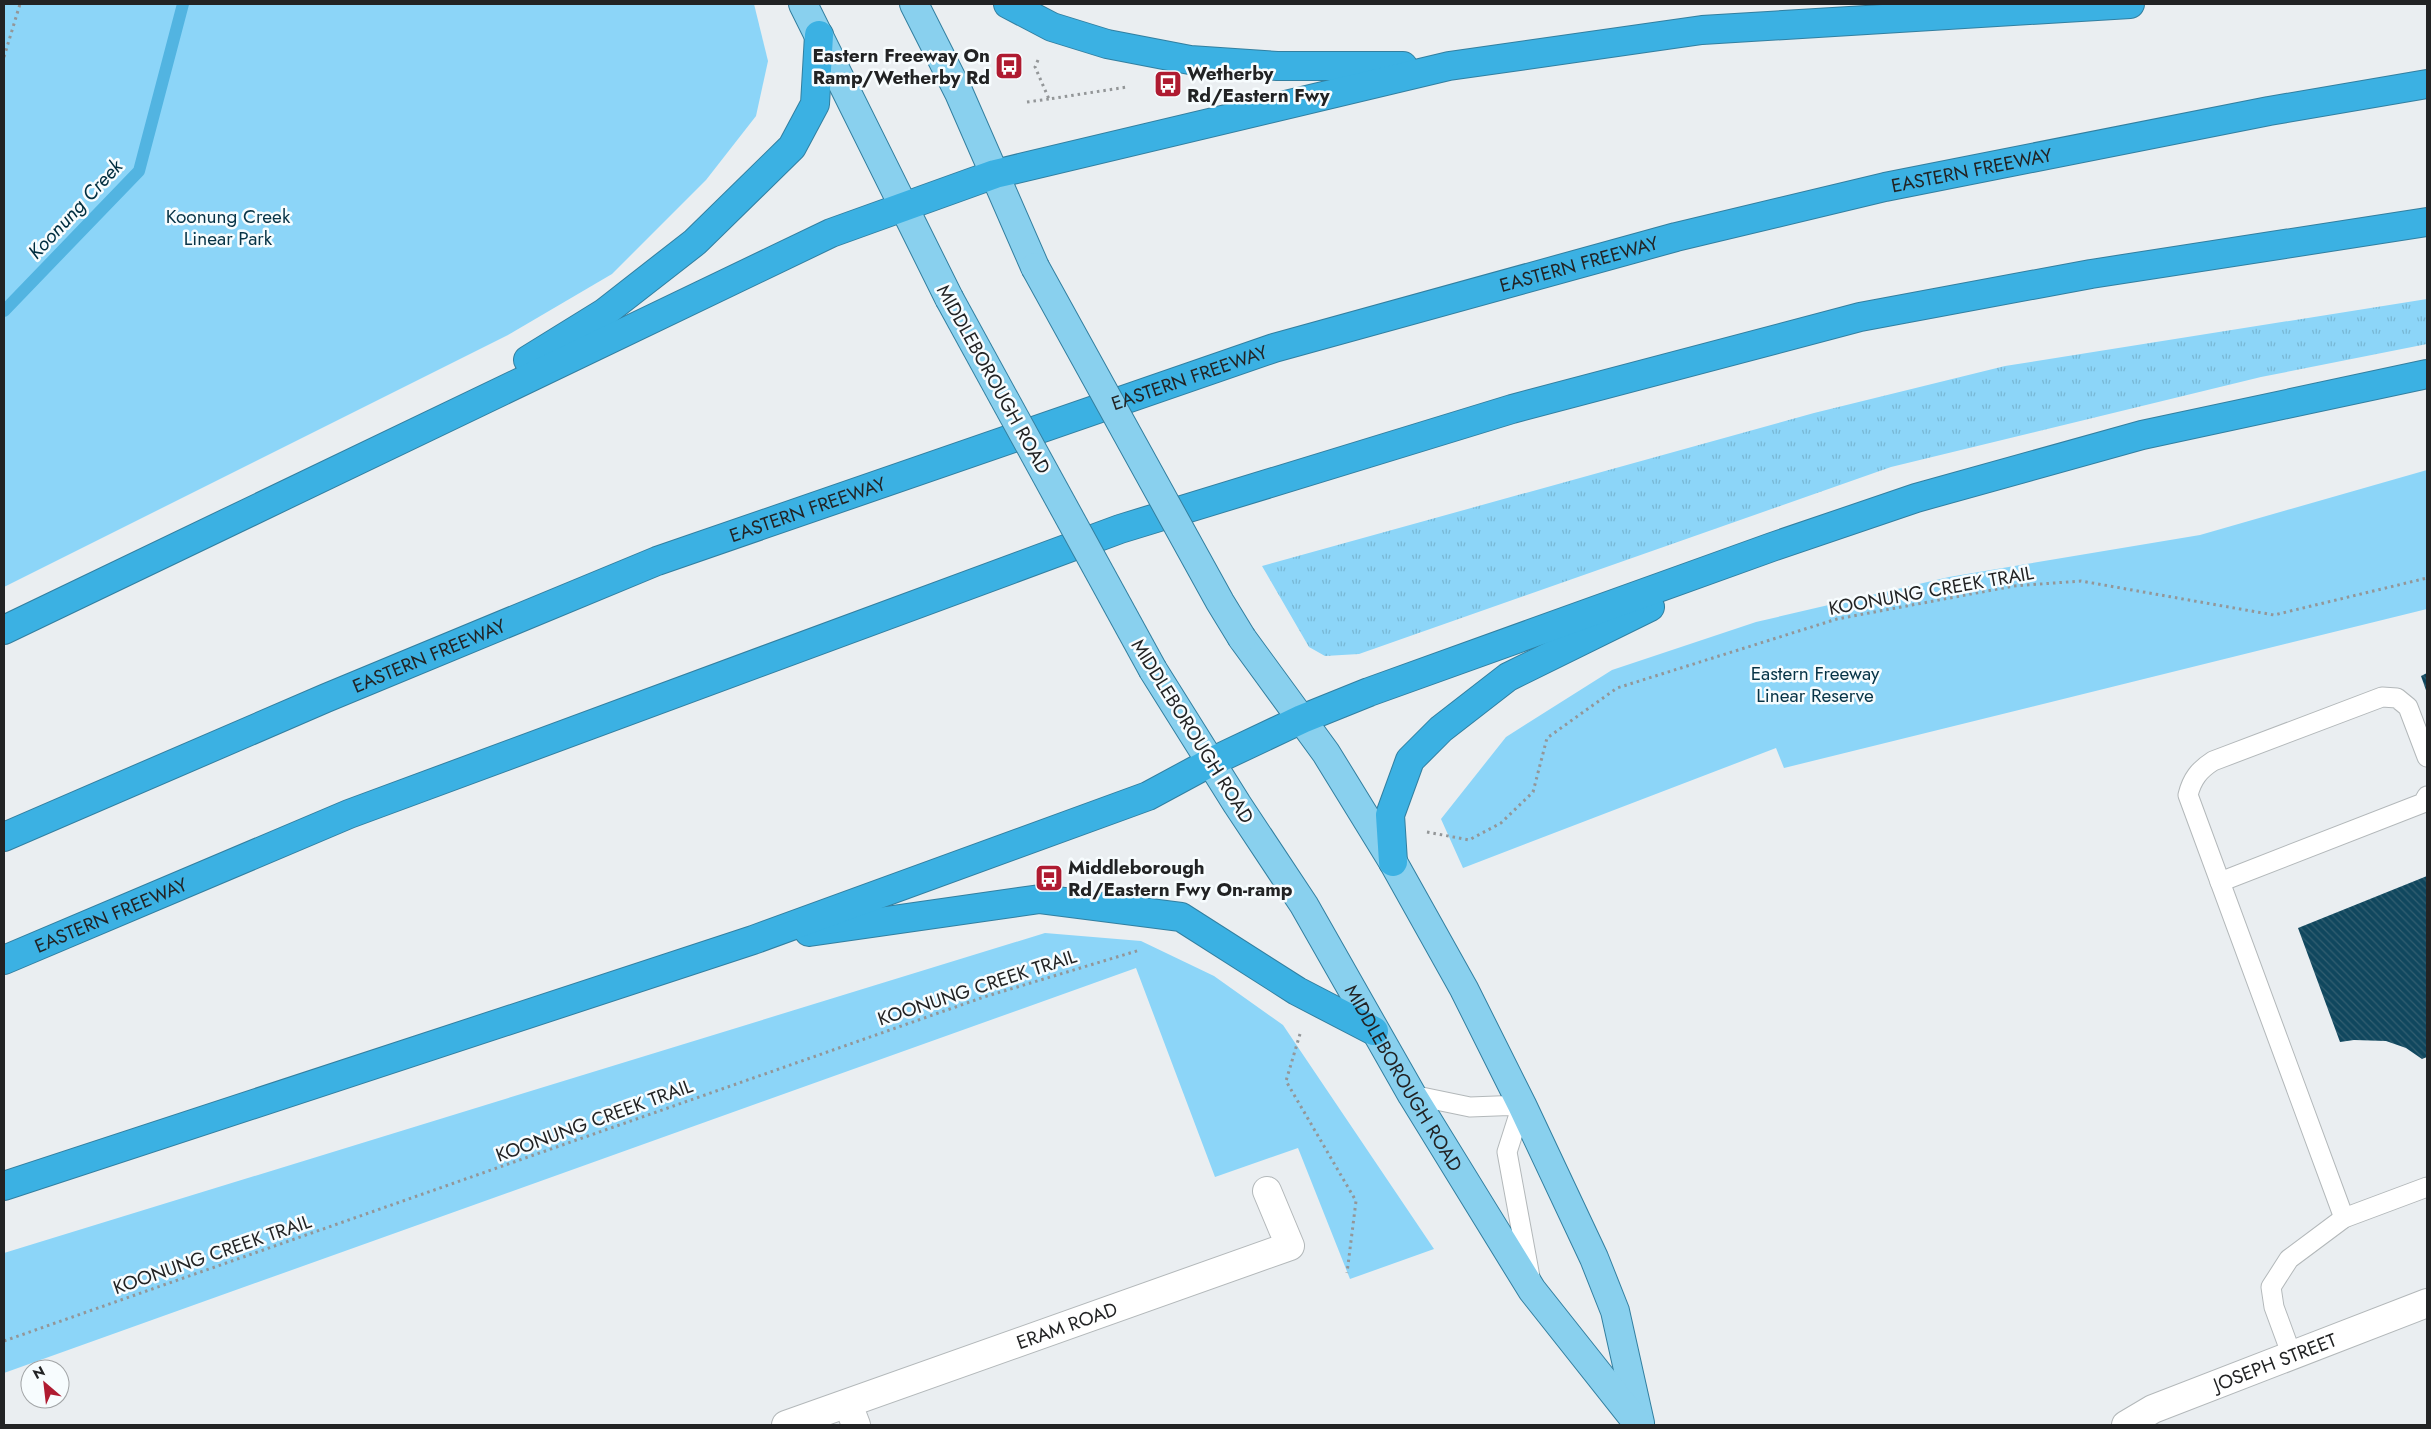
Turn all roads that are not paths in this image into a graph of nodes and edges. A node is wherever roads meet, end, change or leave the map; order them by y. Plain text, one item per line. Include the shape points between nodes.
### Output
1 (803, 4) edge
2 (914, 4) edge
3 (1008, 4) edge
4 (2130, 4) edge
5 (818, 35) junction
6 (1449, 66) junction
7 (2427, 84) edge
8 (995, 174) junction
9 (903, 207) junction
10 (2427, 222) edge
11 (2427, 374) edge
12 (410, 433) junction
13 (1772, 547) junction
14 (4, 630) edge
15 (1302, 719) junction
16 (2427, 758) edge
17 (1211, 762) junction
18 (2427, 796) edge
19 (4, 837) edge
20 (1393, 862) junction
21 (2220, 882) junction
22 (753, 940) junction
23 (4, 960) edge
24 (1374, 1031) junction
25 (1412, 1095) junction
26 (1522, 1105) junction
27 (4, 1186) edge
28 (2427, 1187) edge
29 (1267, 1191) dead end
30 (2344, 1218) junction
31 (1532, 1290) junction
32 (2427, 1304) edge
33 (2292, 1356) junction
34 (852, 1414) edge
35 (786, 1425) edge
36 (1640, 1425) edge
37 (2126, 1425) edge

1 - 5 main road, MIDDLEBOROUGH ROAD
2 - 8 main road, MIDDLEBOROUGH ROAD
3 - 6 highway via 1052,27 1107,44 1190,60 1277,66
4 - 6 highway via 1702,30
5 - 9 main road, MIDDLEBOROUGH ROAD
5 - 12 highway via 815,104 792,146 695,242 604,313
6 - 8 highway
7 - 19 highway, EASTERN FREEWAY via 2269,111 1885,187 1676,237 1274,348 657,561 326,698
8 - 9 highway
8 - 15 main road, MIDDLEBOROUGH ROAD, bridge via 1035,267 1220,602 1242,638
9 - 12 highway via 830,233
9 - 17 main road, MIDDLEBOROUGH ROAD, bridge via 949,298 1153,670
10 - 23 highway, EASTERN FREEWAY via 2091,274 1860,318 1512,409 1110,532 349,814
11 - 13 highway via 2142,435 1916,498
12 - 14 highway
13 - 15 highway
13 - 20 highway via 1508,677 1441,730 1410,760 1390,815
15 - 17 highway
15 - 20 main road, MIDDLEBOROUGH ROAD
16 - 21 lane via 2408,707 2397,698 2382,697 2213,761 2191,783 2188,795
17 - 22 highway via 1148,796
17 - 24 main road, MIDDLEBOROUGH ROAD via 1304,904
18 - 21 lane via 2423,803
20 - 26 main road, MIDDLEBOROUGH ROAD via 1464,989
21 - 30 lane
22 - 24 highway via 1040,899 1181,916 1297,991
22 - 27 highway
24 - 25 main road, MIDDLEBOROUGH ROAD
25 - 26 lane via 1470,1107
25 - 31 main road, MIDDLEBOROUGH ROAD
26 - 31 lane via 1507,1152
26 - 36 main road, MIDDLEBOROUGH ROAD via 1594,1258 1615,1311
28 - 30 lane
29 - 34 street, ERAM ROAD via 1290,1246
30 - 33 lane via 2289,1259 2271,1287 2274,1307
31 - 36 main road, MIDDLEBOROUGH ROAD
32 - 33 street, JOSEPH STREET
33 - 37 street, JOSEPH STREET via 2153,1409
34 - 35 street, ERAM ROAD

